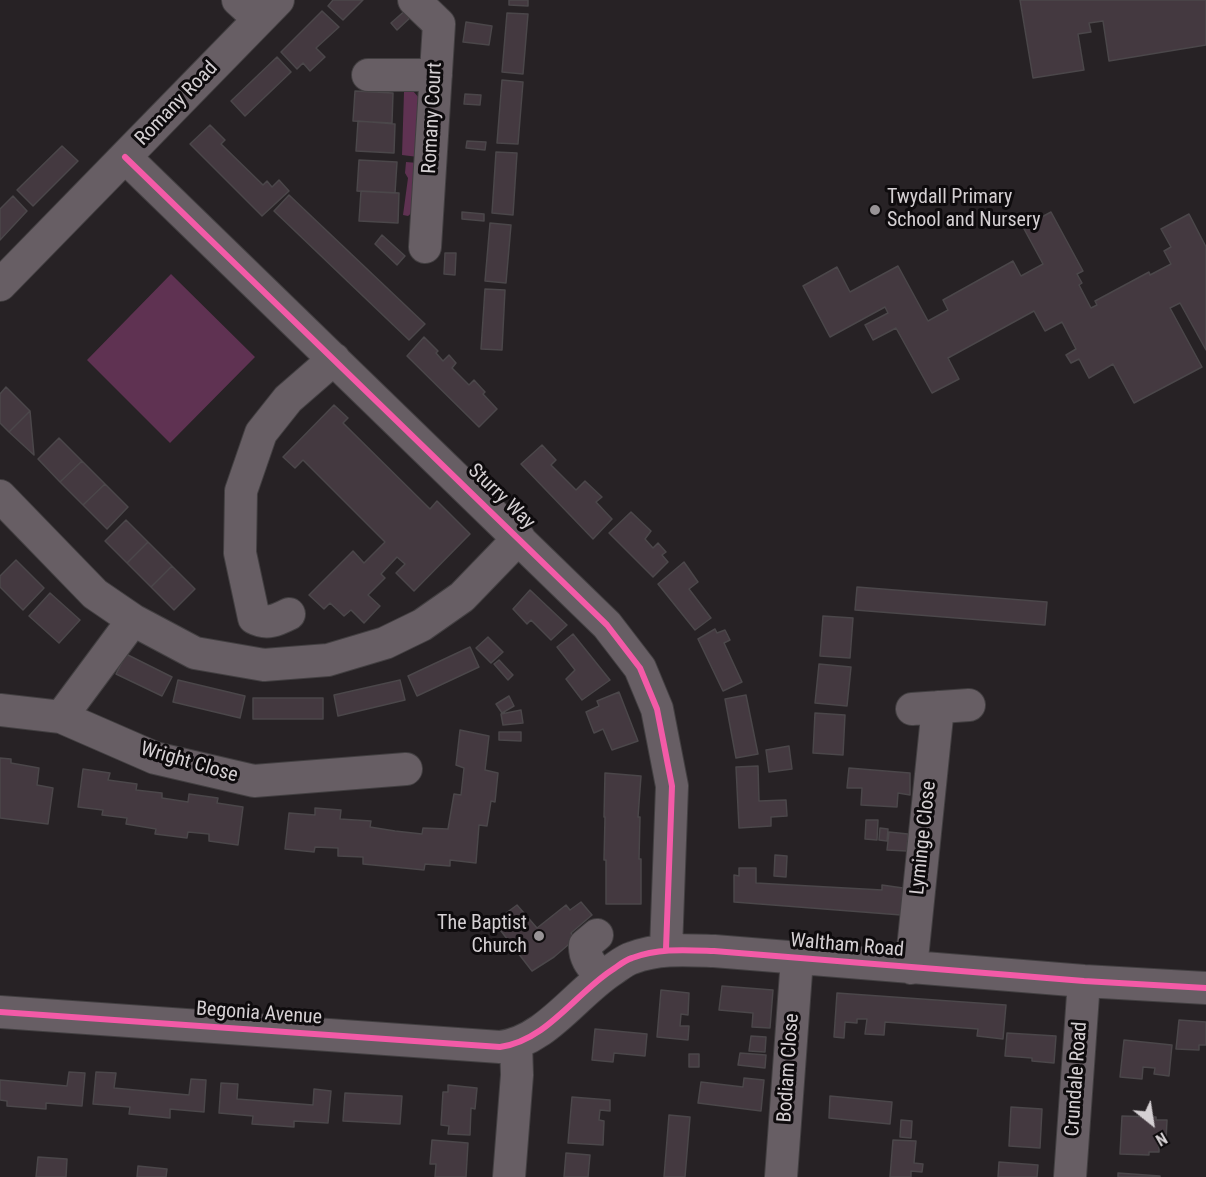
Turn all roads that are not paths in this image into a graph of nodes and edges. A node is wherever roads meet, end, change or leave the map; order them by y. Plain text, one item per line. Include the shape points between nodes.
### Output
1 (414, 0) edge
2 (258, 6) edge
3 (368, 75) dead end
4 (436, 75) junction
5 (125, 157) junction
6 (425, 247) dead end
7 (0, 285) edge
8 (334, 359) junction
9 (0, 496) edge
10 (519, 538) junction
11 (289, 614) dead end
12 (133, 620) junction
13 (969, 705) dead end
14 (0, 710) edge
15 (61, 717) junction
16 (406, 769) dead end
17 (597, 935) dead end
18 (666, 950) junction
19 (797, 959) junction
20 (911, 968) junction
21 (601, 977) junction
22 (1084, 981) junction
23 (1206, 988) edge
24 (0, 1012) edge
25 (516, 1044) junction
26 (509, 1177) edge
27 (781, 1177) edge
28 (1070, 1177) edge

1 - 4 street, Romany Court via 439,24
2 - 5 street, Romany Road
3 - 4 street
4 - 6 street, Romany Court
5 - 7 street, Romany Road
5 - 8 street, Sturry Way
8 - 10 street, Sturry Way
8 - 11 street via 288,399 261,433 241,491 240,553 254,618 272,621
9 - 12 street via 95,594
10 - 12 street via 462,597 422,625 385,643 328,660 264,665 195,653
10 - 18 street, Sturry Way via 607,624 640,668 657,709 672,786
12 - 15 street
13 - 20 street, Lyminge Close via 925,708
14 - 15 street, Wright Close
15 - 16 street, Wright Close via 155,758 254,781
17 - 21 street via 585,945 585,952
18 - 19 street, Waltham Road
18 - 21 street, Waltham Road via 630,958
19 - 20 street, Waltham Road
19 - 27 street, Bodiam Close
20 - 22 street, Waltham Road
21 - 25 street, Waltham Road via 541,1030
22 - 23 street, Waltham Road
22 - 28 street, Crundale Road
24 - 25 street, Begonia Avenue via 492,1047
25 - 26 street

